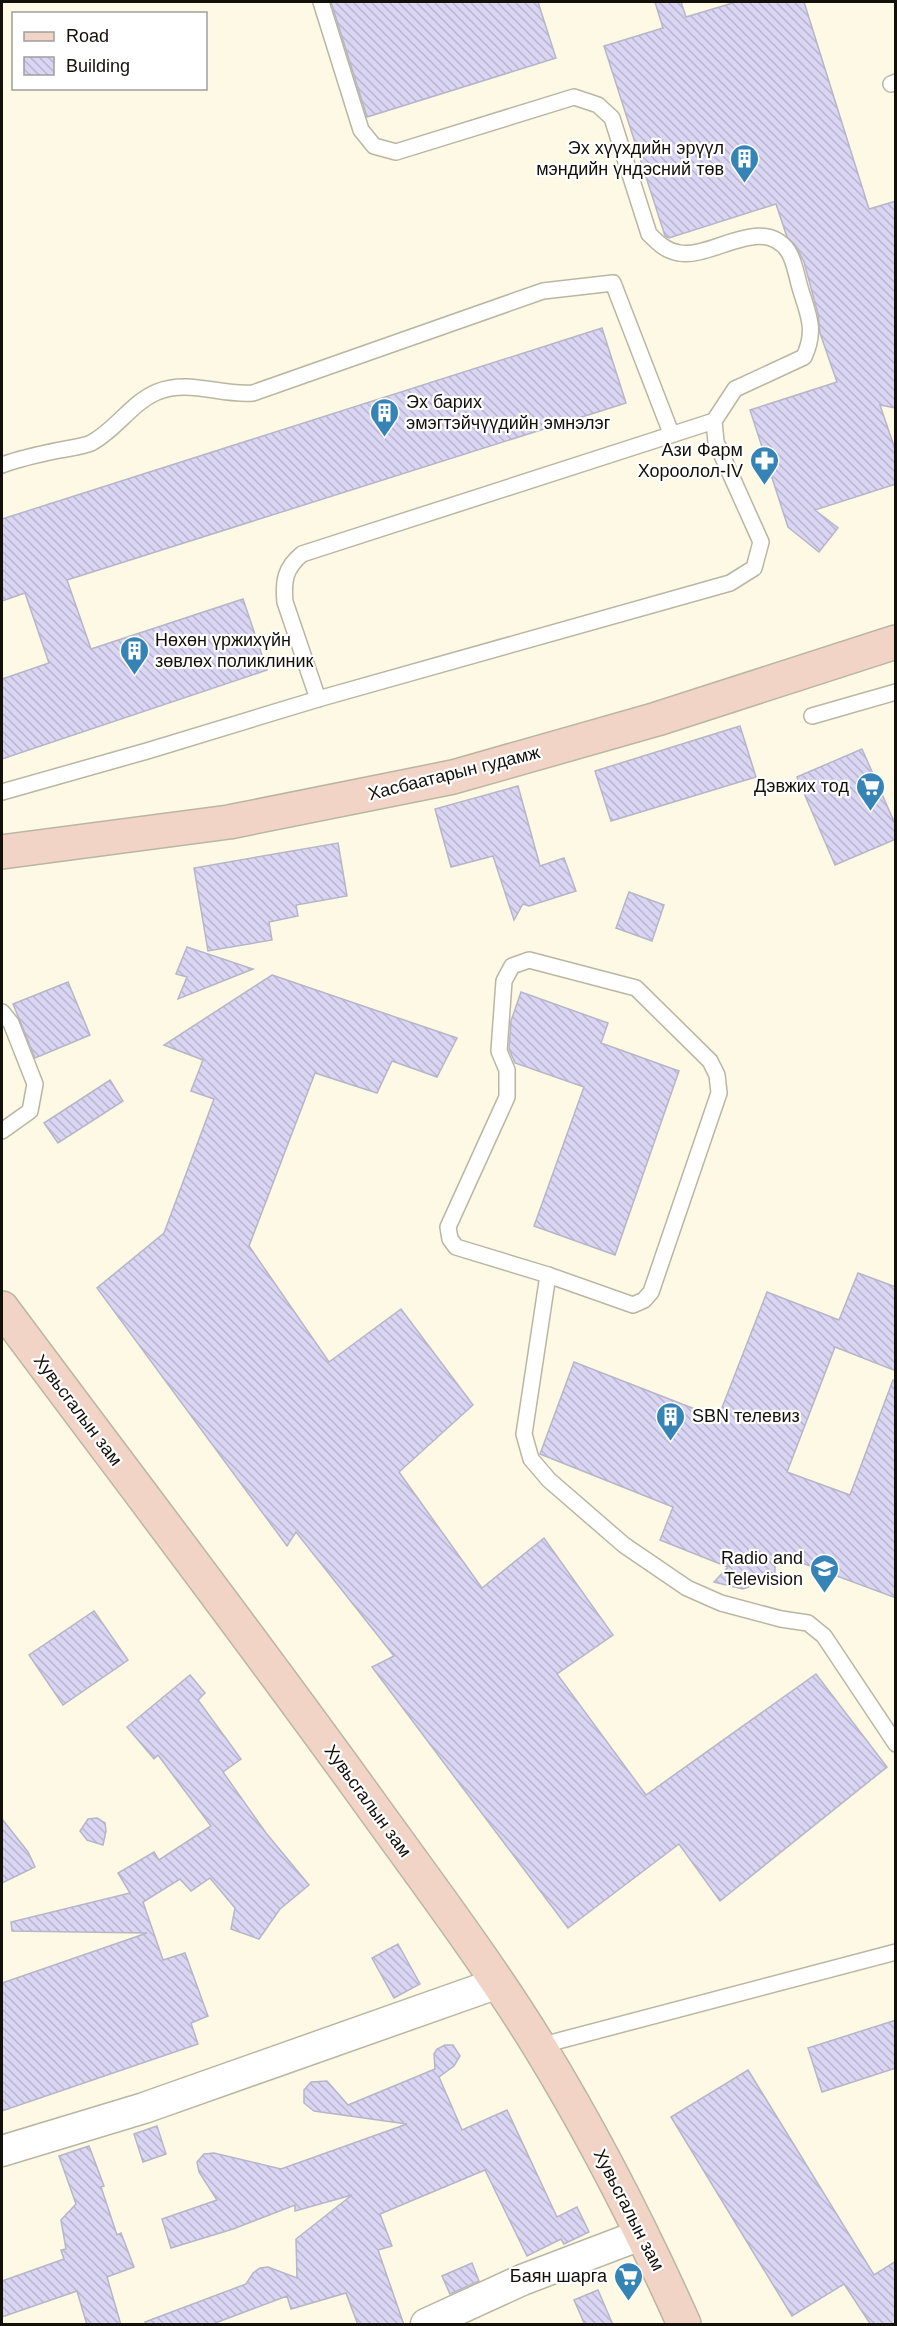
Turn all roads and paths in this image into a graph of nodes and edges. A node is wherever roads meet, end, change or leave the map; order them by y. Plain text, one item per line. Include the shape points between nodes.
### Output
1 (321, 2) edge
2 (714, 421) junction
3 (671, 433) junction
4 (2, 465) edge
5 (896, 642) edge
6 (896, 692) edge
7 (318, 699) junction
8 (812, 716) dead end
9 (2, 792) edge
10 (2, 852) edge
11 (2, 1012) edge
12 (2, 1131) edge
13 (548, 1275) junction
14 (2, 1308) edge
15 (896, 1744) edge
16 (896, 1952) edge
17 (498, 1983) junction
18 (539, 2046) junction
19 (2, 2151) edge
20 (643, 2234) junction
21 (426, 2325) edge
22 (684, 2325) edge

1 - 2 lane via 361,130 374,146 396,152 574,98 598,105 612,118 649,234 663,247 680,254 700,252 753,236 774,240 788,251 811,322 811,342 804,357 735,388
2 - 3 lane
2 - 7 lane via 716,442 761,542 754,568 730,583
3 - 4 lane via 613,283 543,291 253,393 237,395 189,386 157,392 90,444
3 - 7 lane via 302,554 291,563 283,586
5 - 10 main road, Хасбаатарын гудамж via 657,719 453,777 229,822
6 - 8 lane
7 - 9 lane
11 - 12 lane via 11,1023 35,1084 30,1111
13 - 13 lane via 456,1247 448,1227 507,1097 507,1070 499,1051 504,981 512,966 529,960 636,988 710,1061 717,1075 718,1093 651,1292 633,1305
13 - 15 lane via 524,1434 531,1459 549,1480 624,1545 687,1588 721,1603 808,1623 824,1636
14 - 17 main road, Хувьсгалын зам via 276,1674
16 - 18 lane
17 - 18 main road, Хувьсгалын зам
17 - 19 street via 144,2108
18 - 20 main road, Хувьсгалын зам via 612,2171
20 - 21 street via 522,2280
20 - 22 main road, Хувьсгалын зам

